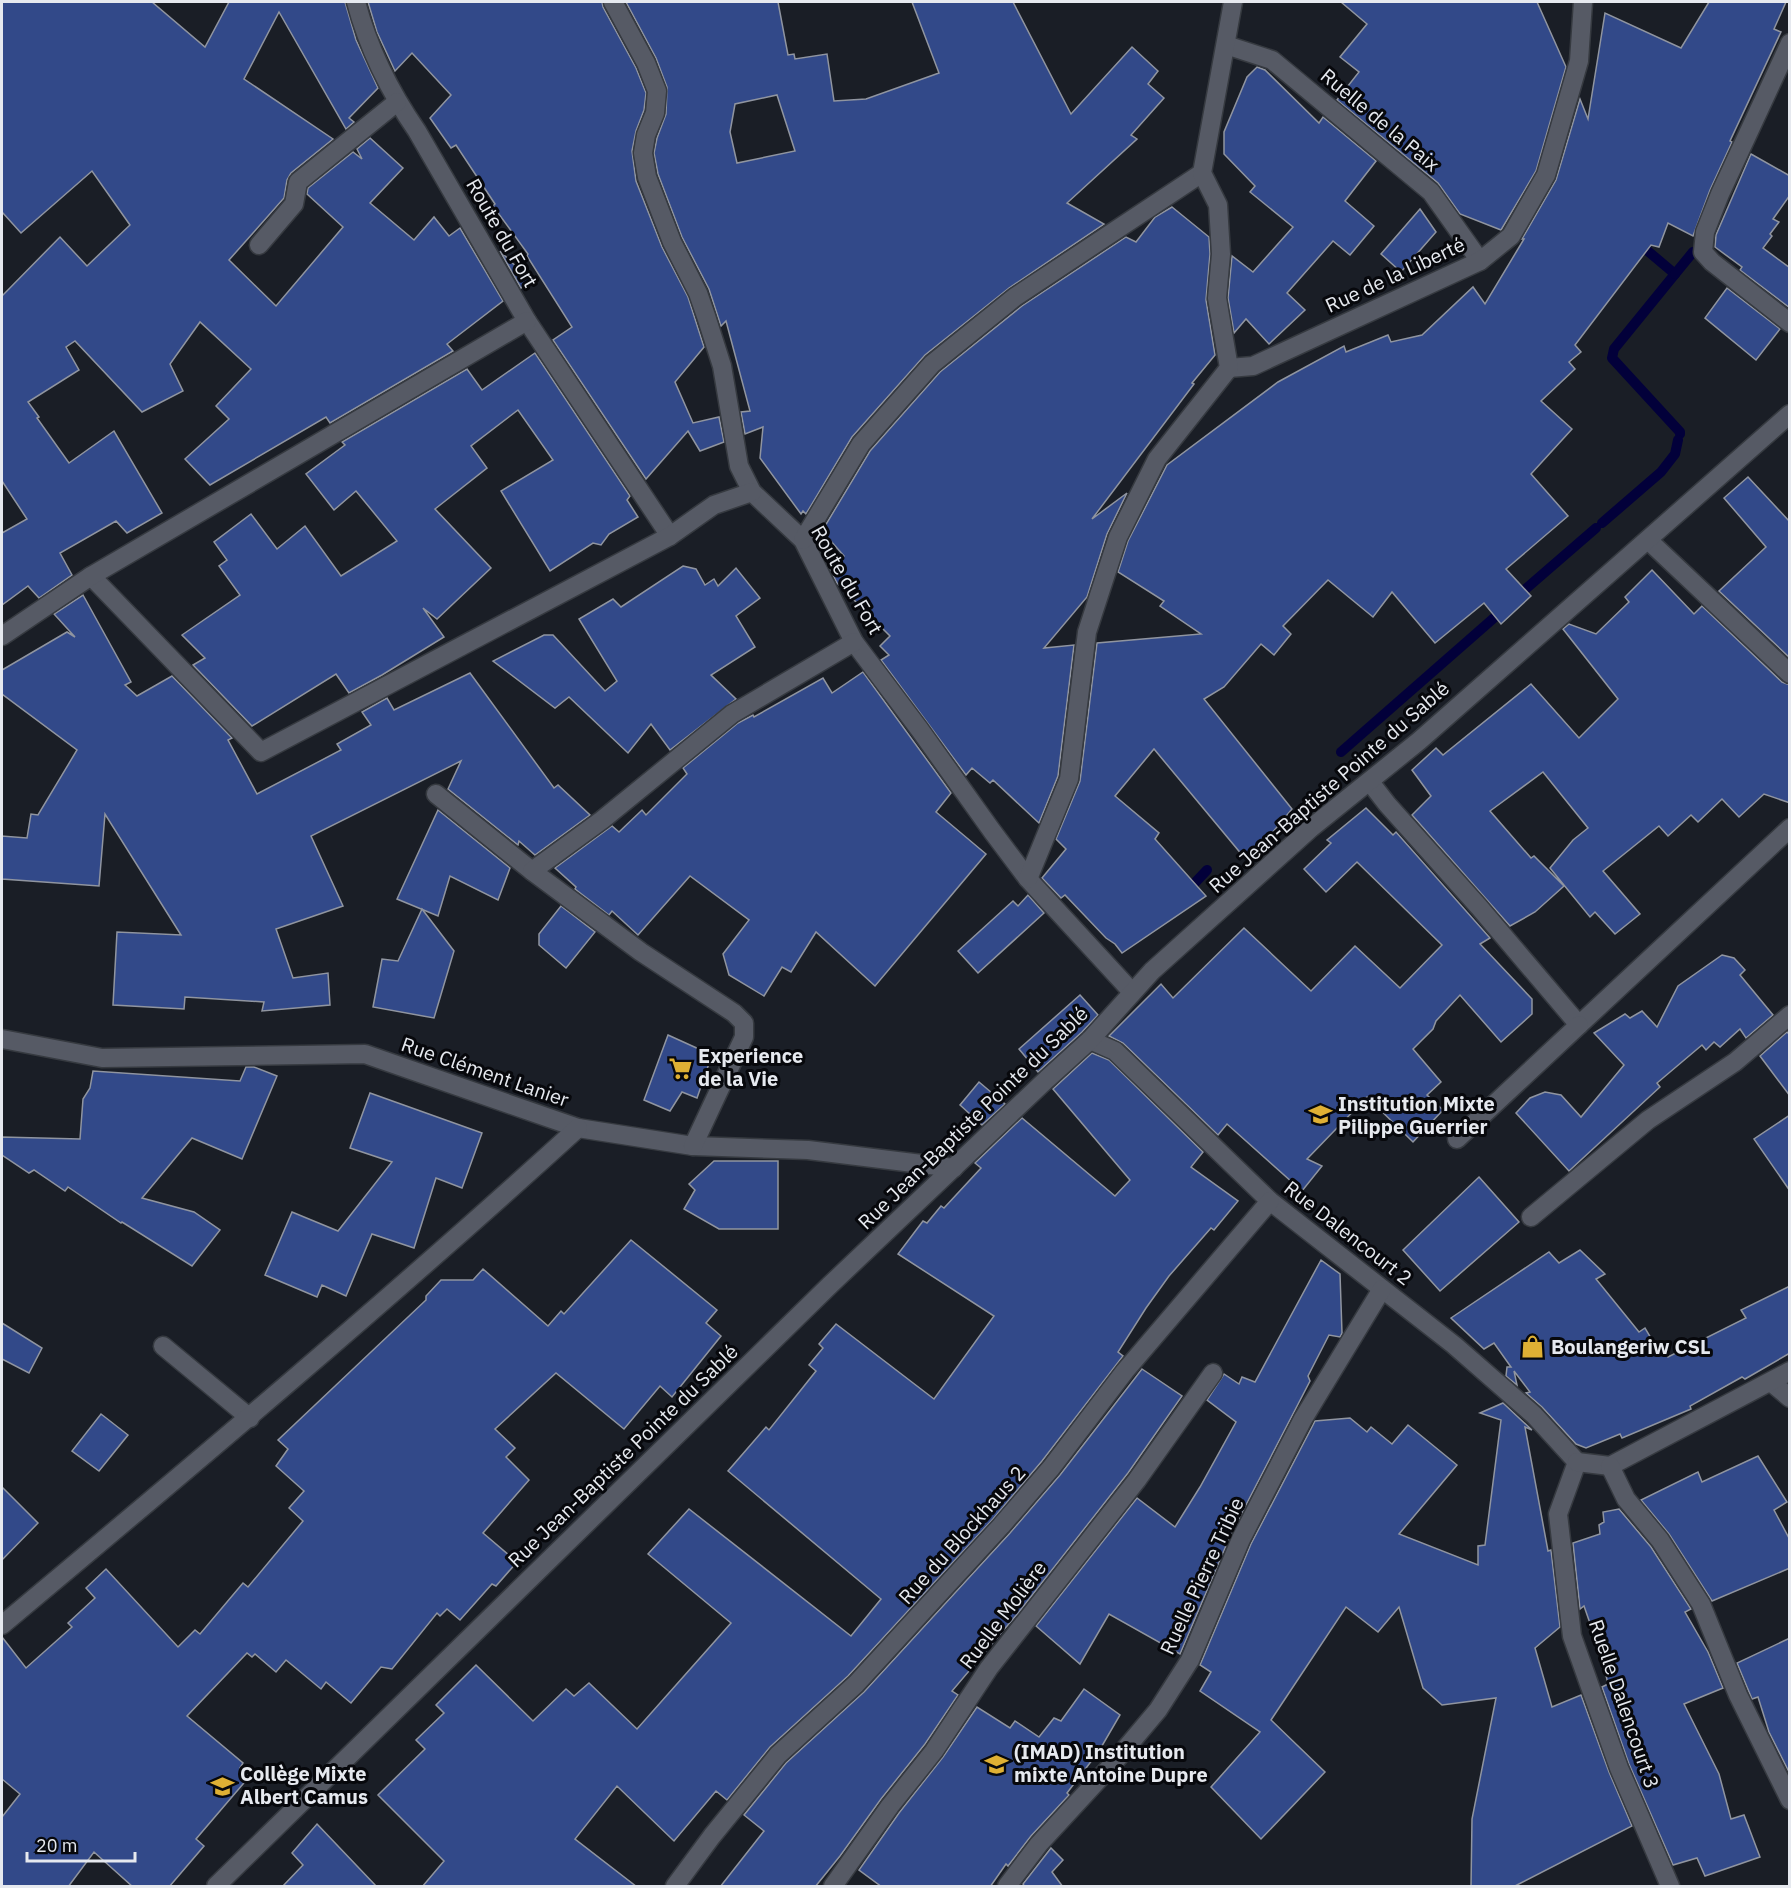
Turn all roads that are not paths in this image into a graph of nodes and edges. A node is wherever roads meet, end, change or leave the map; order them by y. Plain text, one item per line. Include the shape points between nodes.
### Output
1 (356, 2) edge
2 (613, 2) edge
3 (1233, 2) edge
4 (1583, 2) edge
5 (1790, 43) edge
6 (1226, 45) junction
7 (397, 102) junction
8 (1202, 173) junction
9 (259, 245) dead end
10 (1480, 261) junction
11 (527, 321) junction
12 (1790, 323) edge
13 (1229, 368) junction
14 (1786, 424) edge
15 (752, 492) junction
16 (670, 536) junction
17 (803, 540) junction
18 (1648, 540) junction
19 (91, 576) junction
20 (2, 636) edge
21 (854, 642) junction
22 (1790, 674) edge
23 (1370, 782) junction
24 (436, 794) dead end
25 (1790, 828) edge
26 (532, 871) junction
27 (1028, 879) junction
28 (1132, 992) junction
29 (1790, 1015) edge
30 (1579, 1024) junction
31 (2, 1039) edge
32 (1090, 1041) junction
33 (578, 1128) junction
34 (1456, 1138) dead end
35 (693, 1146) junction
36 (954, 1168) junction
37 (1270, 1202) junction
38 (1531, 1217) dead end
39 (1382, 1289) junction
40 (163, 1346) dead end
41 (1790, 1371) edge
42 (1213, 1373) dead end
43 (1771, 1382) junction
44 (1790, 1398) edge
45 (250, 1418) junction
46 (1577, 1462) junction
47 (1610, 1466) junction
48 (2, 1625) edge
49 (1790, 1800) edge
50 (216, 1887) edge
51 (675, 1887) edge
52 (833, 1887) edge
53 (1007, 1887) edge
54 (1670, 1887) edge

1 - 7 street, Route du Fort via 362,26
2 - 15 street, Route du Fort via 657,92 656,113 643,153 647,177 706,316 722,366 739,466
3 - 6 street
4 - 10 street, Rue de la Liberté via 1579,61 1546,175 1511,236
5 - 12 street via 1720,194 1705,232 1703,252
6 - 8 street
6 - 10 street, Ruelle de la Paix via 1272,60 1431,192
7 - 9 street via 298,182 294,204
7 - 11 street, Route du Fort
8 - 13 street via 1218,205 1221,254 1217,298
8 - 17 street via 1015,297 932,364 861,444
10 - 13 street, Rue de la Liberté via 1253,366
11 - 16 street, Route du Fort
11 - 19 street
13 - 27 street via 1157,459 1118,537 1087,632 1069,779
14 - 18 street, Rue Jean-Baptiste Pointe du Sablé
15 - 16 street via 714,505
15 - 17 street, Route du Fort
16 - 19 street via 261,752
17 - 21 street, Route du Fort
18 - 22 street
18 - 23 street, Rue Jean-Baptiste Pointe du Sablé
19 - 20 street
21 - 26 street via 732,714 602,820
21 - 27 street, Route du Fort
23 - 28 street, Rue Jean-Baptiste Pointe du Sablé via 1311,828
23 - 30 street
24 - 26 street
25 - 30 street
26 - 35 street via 744,1023 744,1037
27 - 28 street, Route du Fort
28 - 32 street, Rue Jean-Baptiste Pointe du Sablé
29 - 38 street via 1736,1062 1648,1120
30 - 34 street
31 - 33 street, Rue Clément Lanier via 102,1058 365,1054
32 - 36 street, Rue Jean-Baptiste Pointe du Sablé
32 - 37 street, Rue Dalencourt 2 via 1115,1051
33 - 35 street, Rue Clément Lanier
33 - 45 street via 447,1248
35 - 36 street, Rue Clément Lanier via 808,1150
36 - 50 street, Rue Jean-Baptiste Pointe du Sablé
37 - 39 street, Rue Dalencourt 2
37 - 51 street, Rue du Blockhaus 2 via 1125,1371 1001,1526 856,1684 778,1755
39 - 46 street, Rue Dalencourt 2 via 1534,1415
39 - 53 street, Ruelle Pierre Tribie via 1298,1429 1241,1539 1190,1660 1158,1710 1039,1844
40 - 45 street
41 - 43 street
42 - 52 street, Ruelle Molière via 1137,1480 989,1668
43 - 44 street
43 - 47 street
45 - 48 street
46 - 47 street
46 - 54 street, Ruelle Dalencourt 3 via 1558,1514 1572,1636 1619,1768
47 - 49 street via 1626,1499 1660,1540 1701,1604 1738,1695

